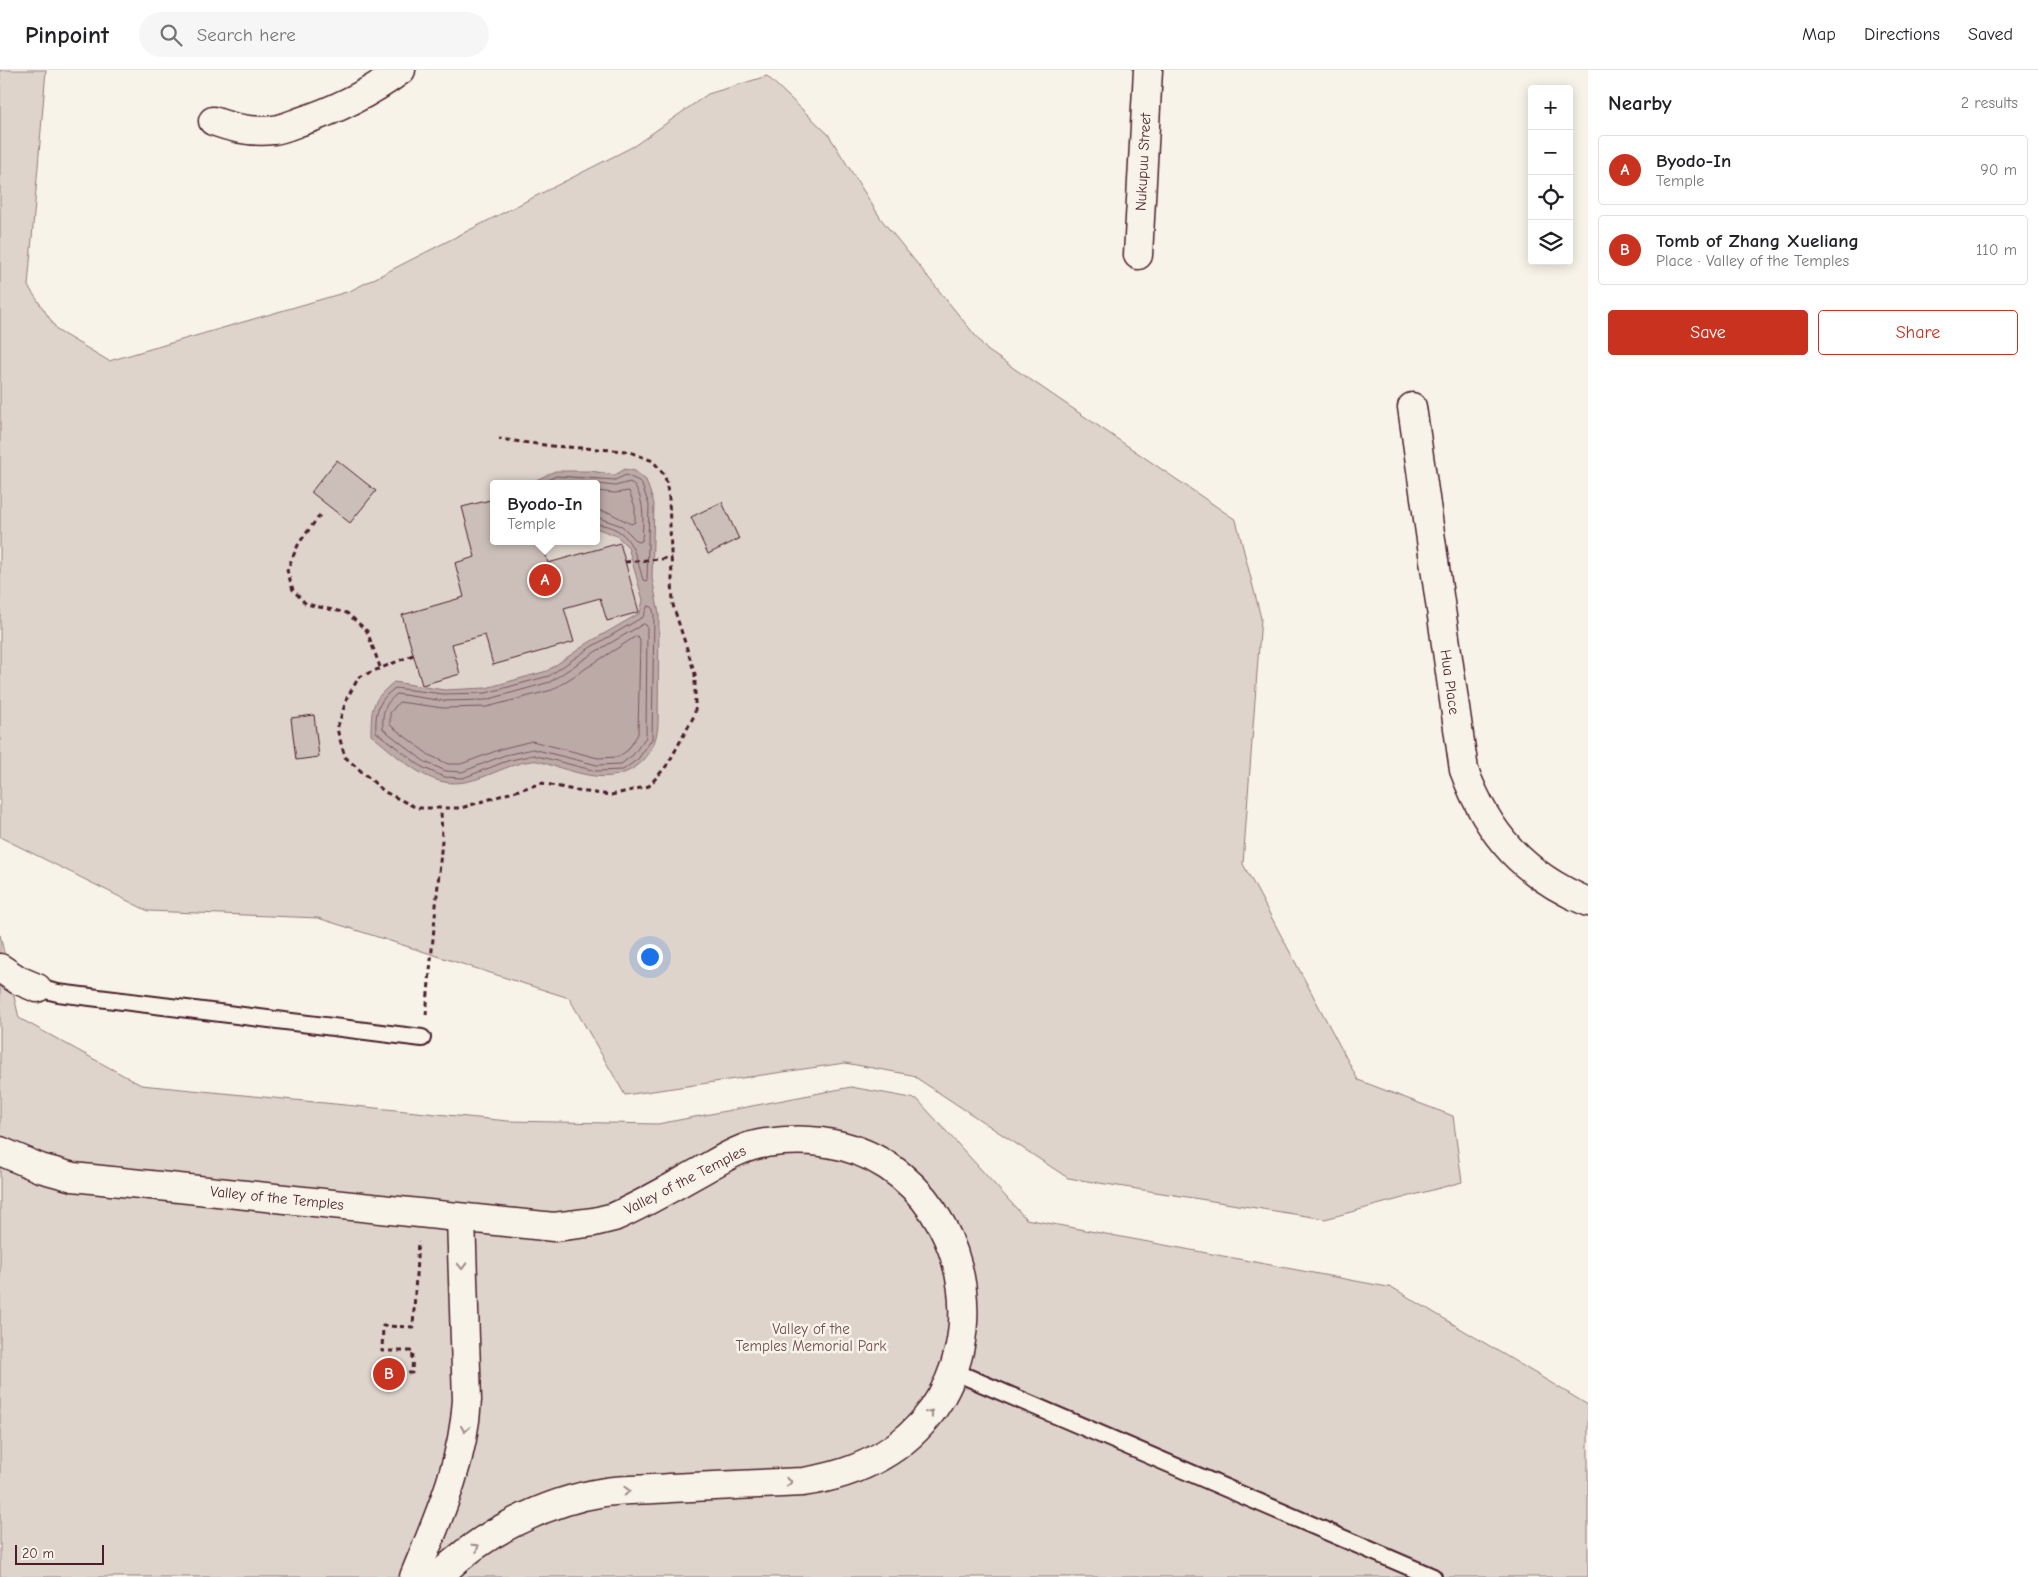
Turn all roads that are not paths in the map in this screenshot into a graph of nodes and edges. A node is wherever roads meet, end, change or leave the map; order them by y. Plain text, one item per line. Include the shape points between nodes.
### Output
1 (401, 70) edge
2 (1148, 70) edge
3 (213, 121) dead end
4 (1138, 255) dead end
5 (1412, 407) dead end
6 (1588, 902) edge
7 (0, 968) edge
8 (37, 988) joint
9 (422, 1038) dead end
10 (0, 1151) edge
11 (461, 1218) junction
12 (953, 1371) junction
13 (414, 1577) edge
14 (438, 1577) edge
15 (1433, 1577) edge

1 - 3 street via 350,102 275,130 239,129
2 - 4 street, Nukupuu Street
5 - 6 street, Hua Place via 1464,770 1486,819 1501,841 1520,860 1563,891
7 - 8 street
8 - 9 lane
10 - 11 street, Valley of the Temples via 40,1168 73,1177
11 - 12 street, Valley of the Temples via 554,1227 587,1224 630,1209 739,1150 791,1140 818,1141 843,1147 892,1170 912,1187 944,1229 962,1279 964,1305 963,1332
11 -> 13 street via 466,1426 454,1477
14 -> 12 street, Valley of the Temples via 502,1530 535,1513 570,1501 606,1492 803,1482 854,1470 900,1444 919,1426 936,1406
12 - 15 lane

